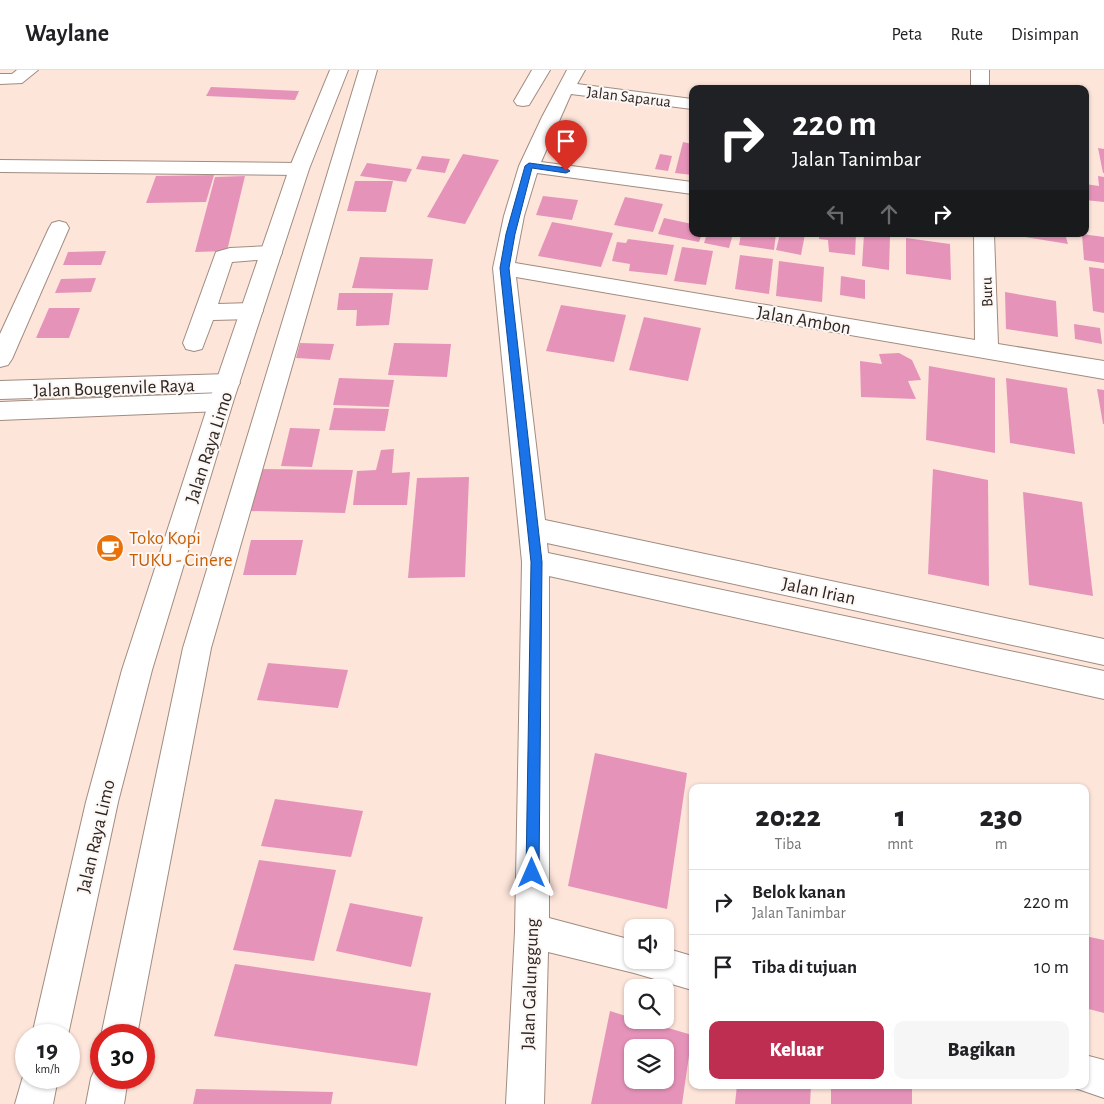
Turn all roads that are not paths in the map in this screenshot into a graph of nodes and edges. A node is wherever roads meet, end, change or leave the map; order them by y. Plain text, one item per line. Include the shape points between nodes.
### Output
1 (339, 70) edge
2 (368, 70) edge
3 (541, 70) edge
4 (980, 70) edge
5 (570, 79) edge
6 (980, 85) edge
7 (524, 101) dead end
8 (689, 103) edge
9 (0, 166) edge
10 (529, 166) junction
11 (299, 169) junction
12 (689, 188) edge
13 (59, 228) dead end
14 (984, 237) edge
15 (272, 253) junction
16 (504, 268) junction
17 (252, 311) junction
18 (204, 312) junction
19 (194, 343) dead end
20 (987, 350) junction
21 (0, 358) edge
22 (1104, 370) edge
23 (0, 390) edge
24 (225, 393) junction
25 (0, 412) edge
26 (534, 529) junction
27 (536, 562) junction
28 (1104, 652) edge
29 (1104, 685) edge
30 (532, 931) junction
31 (624, 955) edge
32 (674, 968) edge
33 (689, 972) edge
34 (52, 1024) edge
35 (121, 1024) edge
36 (1089, 1075) edge
37 (1104, 1079) edge
38 (37, 1089) edge
39 (108, 1089) edge
40 (34, 1104) edge
41 (105, 1104) edge
42 (524, 1104) edge

1 - 11 street, Jalan Raya Limo
2 - 35 street via 197,648
3 - 7 street
4 - 6 street
5 - 8 street, Jalan Saparua
5 - 10 street, Jalan Galunggung
9 - 11 street
10 - 12 street
10 - 16 street, Jalan Galunggung
11 - 15 street, Jalan Raya Limo
13 - 21 street
14 - 20 street, Buru
15 - 17 street, Jalan Raya Limo
15 - 18 street via 223,258
16 - 20 street, Jalan Ambon
16 - 26 street, Jalan Galunggung
17 - 18 street
17 - 24 street, Jalan Raya Limo
18 - 19 street
20 - 22 street, Jalan Ambon
23 - 24 street, Jalan Bougenvile Raya
24 - 25 street, Jalan Bougenvile Raya
24 - 34 street, Jalan Raya Limo via 138,670 102,802
26 - 27 street, Jalan Galunggung
26 - 28 street, Jalan Irian
27 - 29 street, Jalan Irian
27 - 30 street, Jalan Galunggung
30 - 31 street
30 - 42 street, Jalan Galunggung
32 - 33 street
36 - 37 street
38 - 40 street
39 - 41 street

